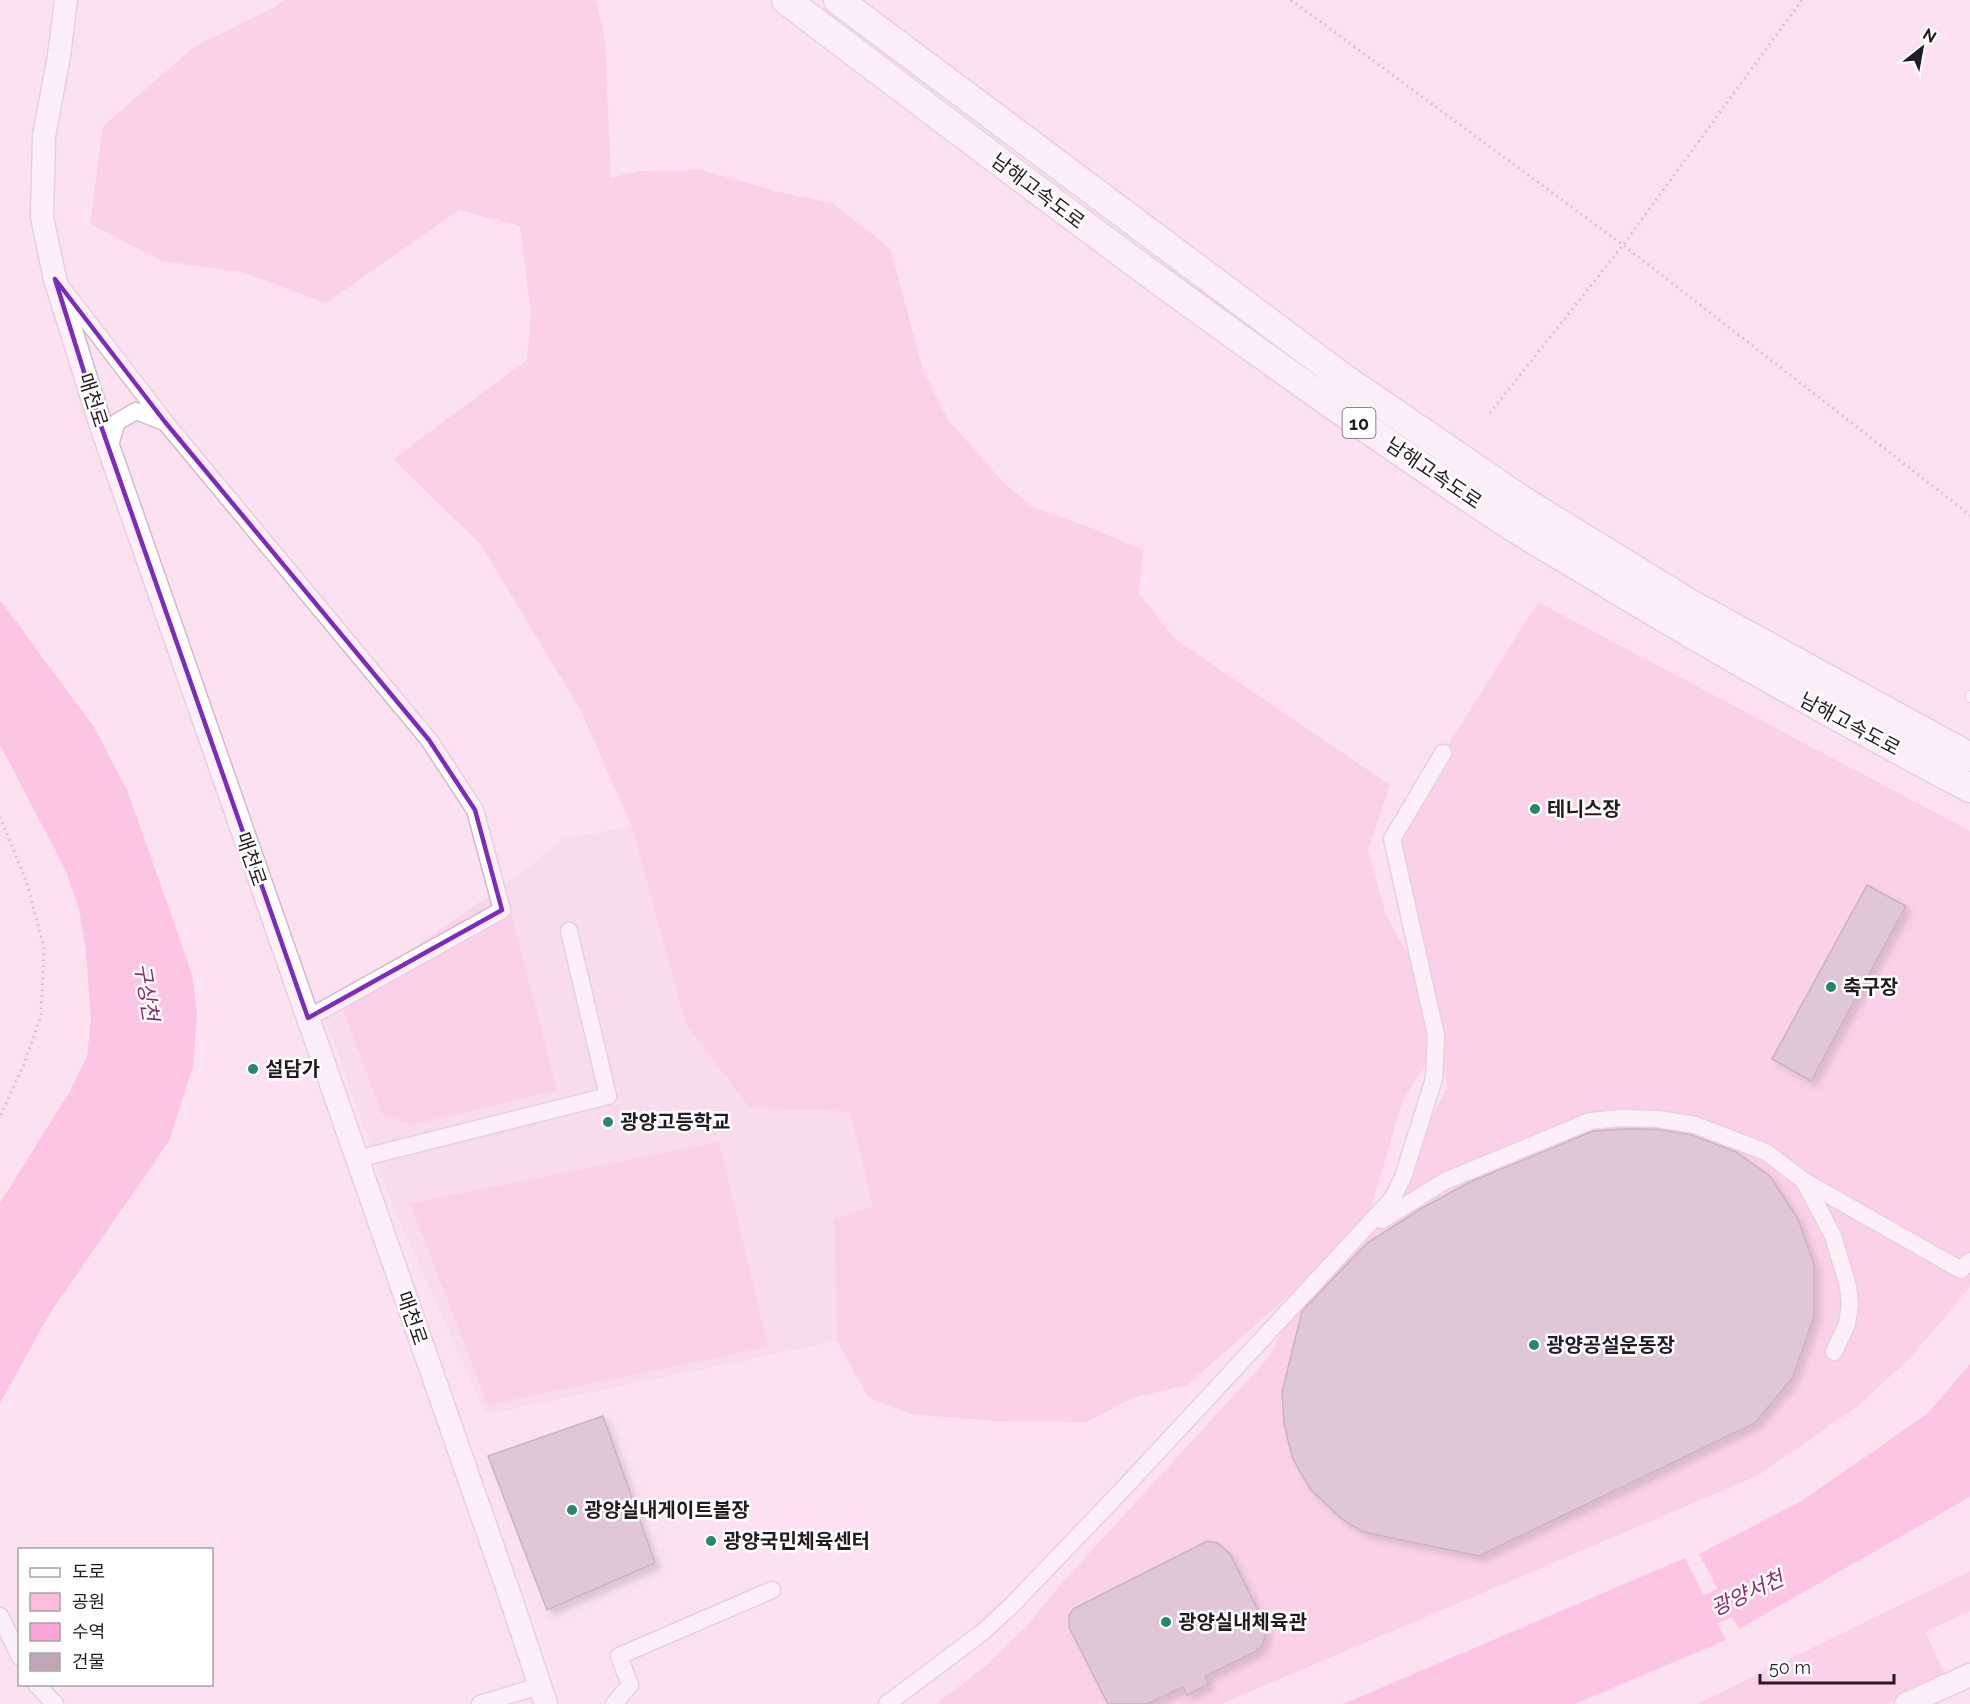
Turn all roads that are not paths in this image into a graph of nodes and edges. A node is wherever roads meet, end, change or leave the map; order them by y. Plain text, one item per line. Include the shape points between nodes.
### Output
1 (66, 0) edge
2 (786, 0) edge
3 (838, 0) edge
4 (55, 279) junction
5 (165, 422) junction
6 (109, 448) junction
7 (1443, 753) dead end
8 (1970, 757) edge
9 (1970, 788) edge
10 (569, 931) dead end
11 (308, 1018) junction
12 (357, 1159) junction
13 (1804, 1181) junction
14 (1365, 1229) junction
15 (1970, 1261) edge
16 (1834, 1352) dead end
17 (772, 1590) dead end
18 (0, 1616) edge
19 (18, 1653) edge
20 (1970, 1675) edge
21 (38, 1686) edge
22 (542, 1695) edge
23 (55, 1704) edge
24 (480, 1704) edge
25 (614, 1704) edge
26 (887, 1704) edge
27 (1906, 1704) edge

1 - 4 main road, 매천로 via 44,136 42,217
2 - 9 highway, 남해고속도로 / 10 via 1313,392 1497,516 1806,700
3 - 8 highway, 남해고속도로 / 10 via 1339,375 1523,501 1687,602
4 - 5 street
4 - 6 main road, 매천로
5 - 6 street via 136,411 117,422
5 - 11 street via 429,740 475,810 502,910
6 - 11 main road, 매천로
7 - 14 street via 1392,839 1436,1035 1434,1078 1403,1177 1392,1199
10 - 12 street via 608,1096
11 - 12 main road, 매천로
12 - 22 main road, 매천로
13 - 14 street via 1766,1152 1695,1125 1658,1119 1590,1121 1445,1181
13 - 15 street via 1961,1270
13 - 16 street via 1833,1236 1848,1286 1847,1324
14 - 26 street via 1013,1604 984,1631
17 - 25 street via 619,1656 630,1685
18 - 19 street
20 - 27 main road
21 - 23 street
22 - 24 street

